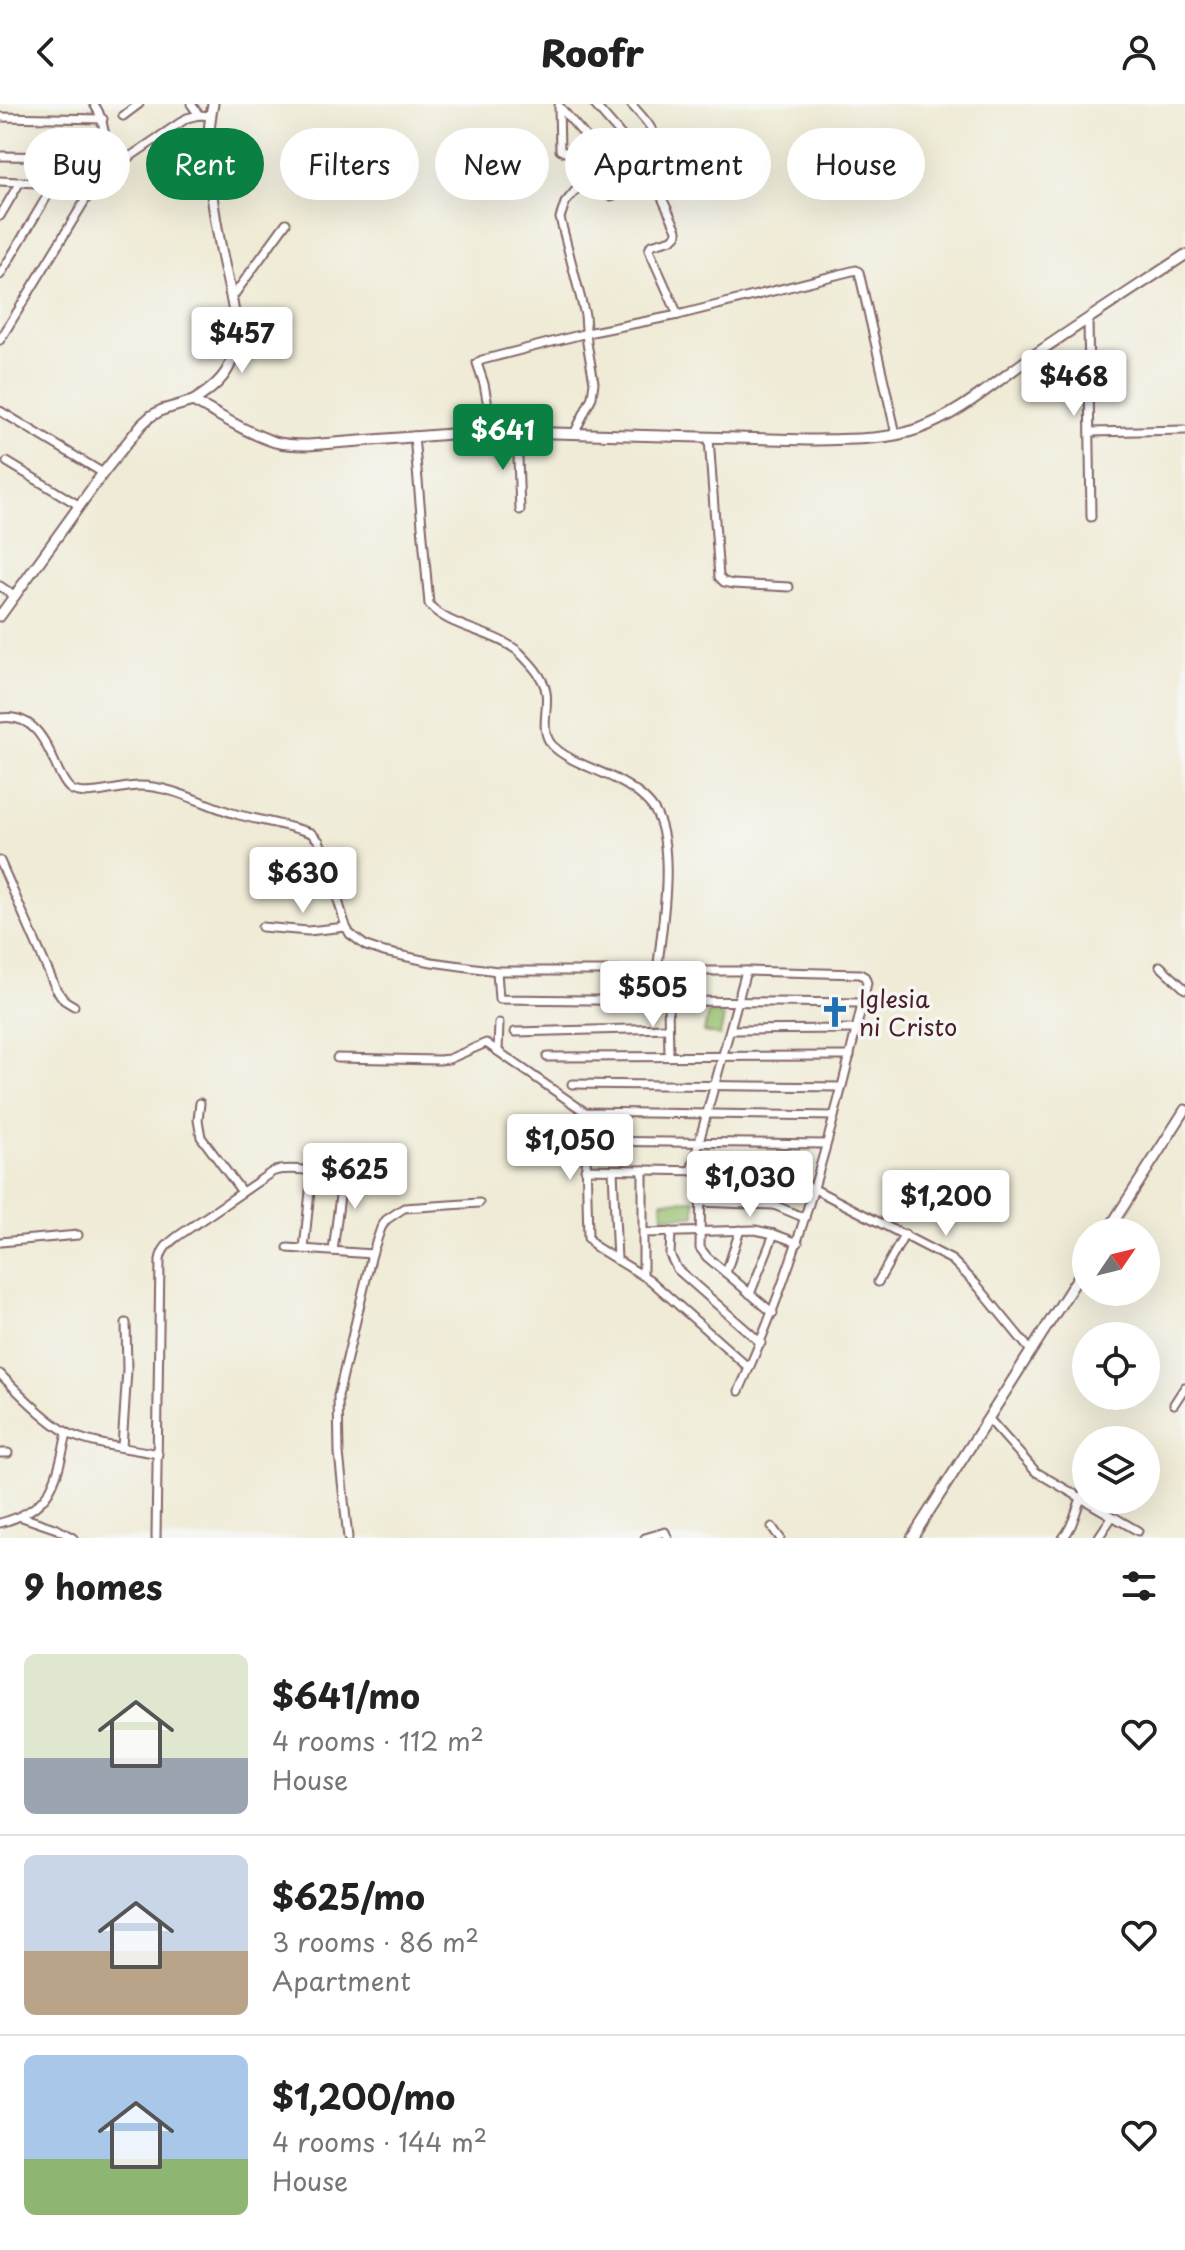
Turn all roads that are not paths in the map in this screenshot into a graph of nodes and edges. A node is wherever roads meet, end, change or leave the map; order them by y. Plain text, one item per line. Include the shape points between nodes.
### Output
1 (94, 104) edge
2 (191, 104) edge
3 (213, 104) edge
4 (594, 104) edge
5 (631, 104) edge
6 (135, 105) edge
7 (558, 105) edge
8 (199, 115) junction
9 (123, 116) dead end
10 (211, 116) junction
11 (0, 117) edge
12 (103, 119) junction
13 (104, 128) edge
14 (577, 128) edge
15 (615, 128) edge
16 (649, 128) edge
17 (565, 151) edge
18 (0, 156) edge
19 (24, 156) edge
20 (130, 156) edge
21 (0, 181) edge
22 (20, 182) junction
23 (24, 182) edge
24 (45, 200) edge
25 (85, 200) edge
26 (568, 200) edge
27 (663, 200) edge
28 (0, 216) edge
29 (286, 223) dead end
30 (1185, 255) edge
31 (0, 275) edge
32 (231, 300) junction
33 (678, 315) junction
34 (1088, 318) junction
35 (587, 333) junction
36 (0, 340) edge
37 (193, 401) junction
38 (0, 411) edge
39 (1185, 430) edge
40 (517, 432) junction
41 (1091, 432) junction
42 (493, 433) junction
43 (574, 434) junction
44 (896, 434) junction
45 (414, 436) junction
46 (709, 438) junction
47 (7, 462) dead end
48 (103, 473) junction
49 (80, 506) junction
50 (520, 510) dead end
51 (1091, 517) dead end
52 (0, 586) edge
53 (789, 587) dead end
54 (15, 596) junction
55 (0, 616) edge
56 (0, 718) edge
57 (0, 861) edge
58 (262, 927) dead end
59 (346, 927) junction
60 (1160, 966) dead end
61 (497, 971) junction
62 (657, 971) junction
63 (746, 971) junction
64 (1185, 989) edge
65 (668, 1002) junction
66 (737, 1002) junction
67 (862, 1003) junction
68 (74, 1006) dead end
69 (499, 1023) dead end
70 (668, 1028) junction
71 (857, 1029) junction
72 (730, 1030) junction
73 (515, 1032) dead end
74 (498, 1051) junction
75 (669, 1056) junction
76 (723, 1056) junction
77 (850, 1056) junction
78 (547, 1057) dead end
79 (337, 1058) dead end
80 (572, 1084) dead end
81 (715, 1086) junction
82 (841, 1087) junction
83 (200, 1103) dead end
84 (1185, 1110) edge
85 (585, 1112) junction
86 (707, 1114) junction
87 (834, 1116) junction
88 (585, 1141) junction
89 (699, 1143) junction
90 (825, 1144) junction
91 (585, 1169) junction
92 (613, 1170) junction
93 (643, 1170) junction
94 (691, 1171) junction
95 (701, 1171) junction
96 (312, 1172) junction
97 (813, 1187) junction
98 (242, 1192) junction
99 (699, 1202) junction
100 (479, 1203) dead end
101 (805, 1218) junction
102 (1116, 1218) edge
103 (699, 1230) junction
104 (740, 1230) junction
105 (671, 1232) junction
106 (644, 1233) junction
107 (774, 1234) junction
108 (905, 1234) junction
109 (78, 1235) dead end
110 (0, 1242) edge
111 (798, 1243) junction
112 (288, 1248) dead end
113 (304, 1249) junction
114 (333, 1251) junction
115 (372, 1254) junction
116 (617, 1260) junction
117 (726, 1273) junction
118 (643, 1275) junction
119 (878, 1282) dead end
120 (1072, 1287) edge
121 (750, 1294) junction
122 (773, 1313) junction
123 (126, 1323) dead end
124 (761, 1343) junction
125 (1031, 1351) junction
126 (749, 1368) junction
127 (0, 1374) edge
128 (1185, 1387) edge
129 (739, 1391) dead end
130 (1174, 1404) dead end
131 (988, 1418) junction
132 (67, 1433) junction
133 (122, 1447) junction
134 (158, 1454) junction
135 (1072, 1493) edge
136 (1075, 1514) edge
137 (1107, 1514) edge
138 (22, 1517) junction
139 (1112, 1517) junction
140 (0, 1523) edge
141 (772, 1527) dead end
142 (1138, 1531) dead end
143 (73, 1538) edge
144 (156, 1538) edge
145 (348, 1538) edge
146 (645, 1538) edge
147 (668, 1538) edge
148 (780, 1538) edge
149 (912, 1538) edge
150 (1063, 1538) edge
151 (1098, 1538) edge

1 - 12 street
2 - 8 street
3 - 10 street
4 - 15 street
5 - 16 street
6 - 9 street
7 - 14 street
7 - 17 street via 560,150
8 - 10 street
8 - 20 street
10 - 32 street via 209,161
11 - 12 street
12 - 13 street
18 - 19 street
21 - 22 street
22 - 23 street
22 - 28 street
24 - 31 street
25 - 36 street
26 - 35 street via 560,218
27 - 33 street via 677,234 649,250
29 - 32 street
30 - 34 street
32 - 37 street via 231,362 223,376
33 - 35 street
33 - 44 street via 857,270
34 - 41 street
34 - 44 street via 958,408 921,428
35 - 42 street via 477,363
35 - 43 street via 595,390
37 - 45 street via 287,444
37 - 48 street via 151,416
38 - 48 street
39 - 41 street
40 - 42 street
40 - 43 street
40 - 50 street
41 - 51 street
42 - 45 street
43 - 46 street
44 - 46 street via 854,439
45 - 62 street via 429,604 445,617 516,650 544,683 545,724 552,744 621,782 657,814 665,852
46 - 53 street via 719,577 733,584
47 - 49 street
48 - 49 street
49 - 54 street
52 - 54 street
54 - 55 street
56 - 59 street via 18,717 35,728 74,791 160,788 311,833 323,850
57 - 68 street via 56,989
58 - 59 street
59 - 61 street via 366,946 384,952
60 - 64 street
61 - 62 street
61 - 65 street via 499,999
62 - 63 street
63 - 66 street
63 - 67 street via 863,975 867,983
65 - 66 street
65 - 70 street
66 - 67 street
66 - 72 street
67 - 71 street
69 - 74 street
70 - 73 street
70 - 75 street
71 - 72 street
71 - 77 street
72 - 76 street
74 - 79 street via 486,1043 439,1060
74 - 85 street
75 - 76 street
75 - 78 street
76 - 77 street
76 - 81 street
77 - 82 street
80 - 81 street
81 - 82 street
81 - 86 street
82 - 87 street
83 - 98 street via 201,1137
84 - 102 street
85 - 86 street
85 - 88 street
86 - 87 street
86 - 89 street
87 - 90 street
88 - 89 street
88 - 91 street
89 - 90 street
89 - 94 street
90 - 97 street
91 - 92 street
91 - 116 street via 588,1238
92 - 93 street
92 - 116 street
93 - 94 street
93 - 106 street
94 - 95 street
95 - 97 street via 779,1173
95 - 99 street
96 - 98 street via 276,1170
96 - 113 street
96 - 114 street via 342,1180
97 - 101 street
97 - 108 street
98 - 134 street via 161,1253
99 - 101 street via 774,1205
99 - 103 street
100 - 115 street via 404,1208 386,1220
101 - 111 street
103 - 104 street
103 - 105 street
103 - 117 street via 702,1251
104 - 107 street
104 - 117 street
105 - 106 street
105 - 124 street via 670,1255 677,1269
106 - 118 street
107 - 111 street
107 - 121 street
108 - 119 street
108 - 125 street via 958,1265
109 - 110 street
111 - 122 street
112 - 113 street
113 - 114 street
114 - 115 street
115 - 145 street via 338,1396
116 - 118 street
117 - 121 street
118 - 126 street
120 - 125 street
121 - 122 street
122 - 124 street
123 - 133 street
124 - 126 street
125 - 131 street
126 - 129 street
127 - 132 street
128 - 130 street
131 - 135 street via 1031,1468
131 - 149 street
132 - 133 street
132 - 138 street via 54,1484
133 - 134 street
134 - 144 street
136 - 150 street
137 - 139 street
138 - 140 street
138 - 143 street
139 - 142 street
139 - 151 street
141 - 148 street
146 - 147 street via 665,1532

